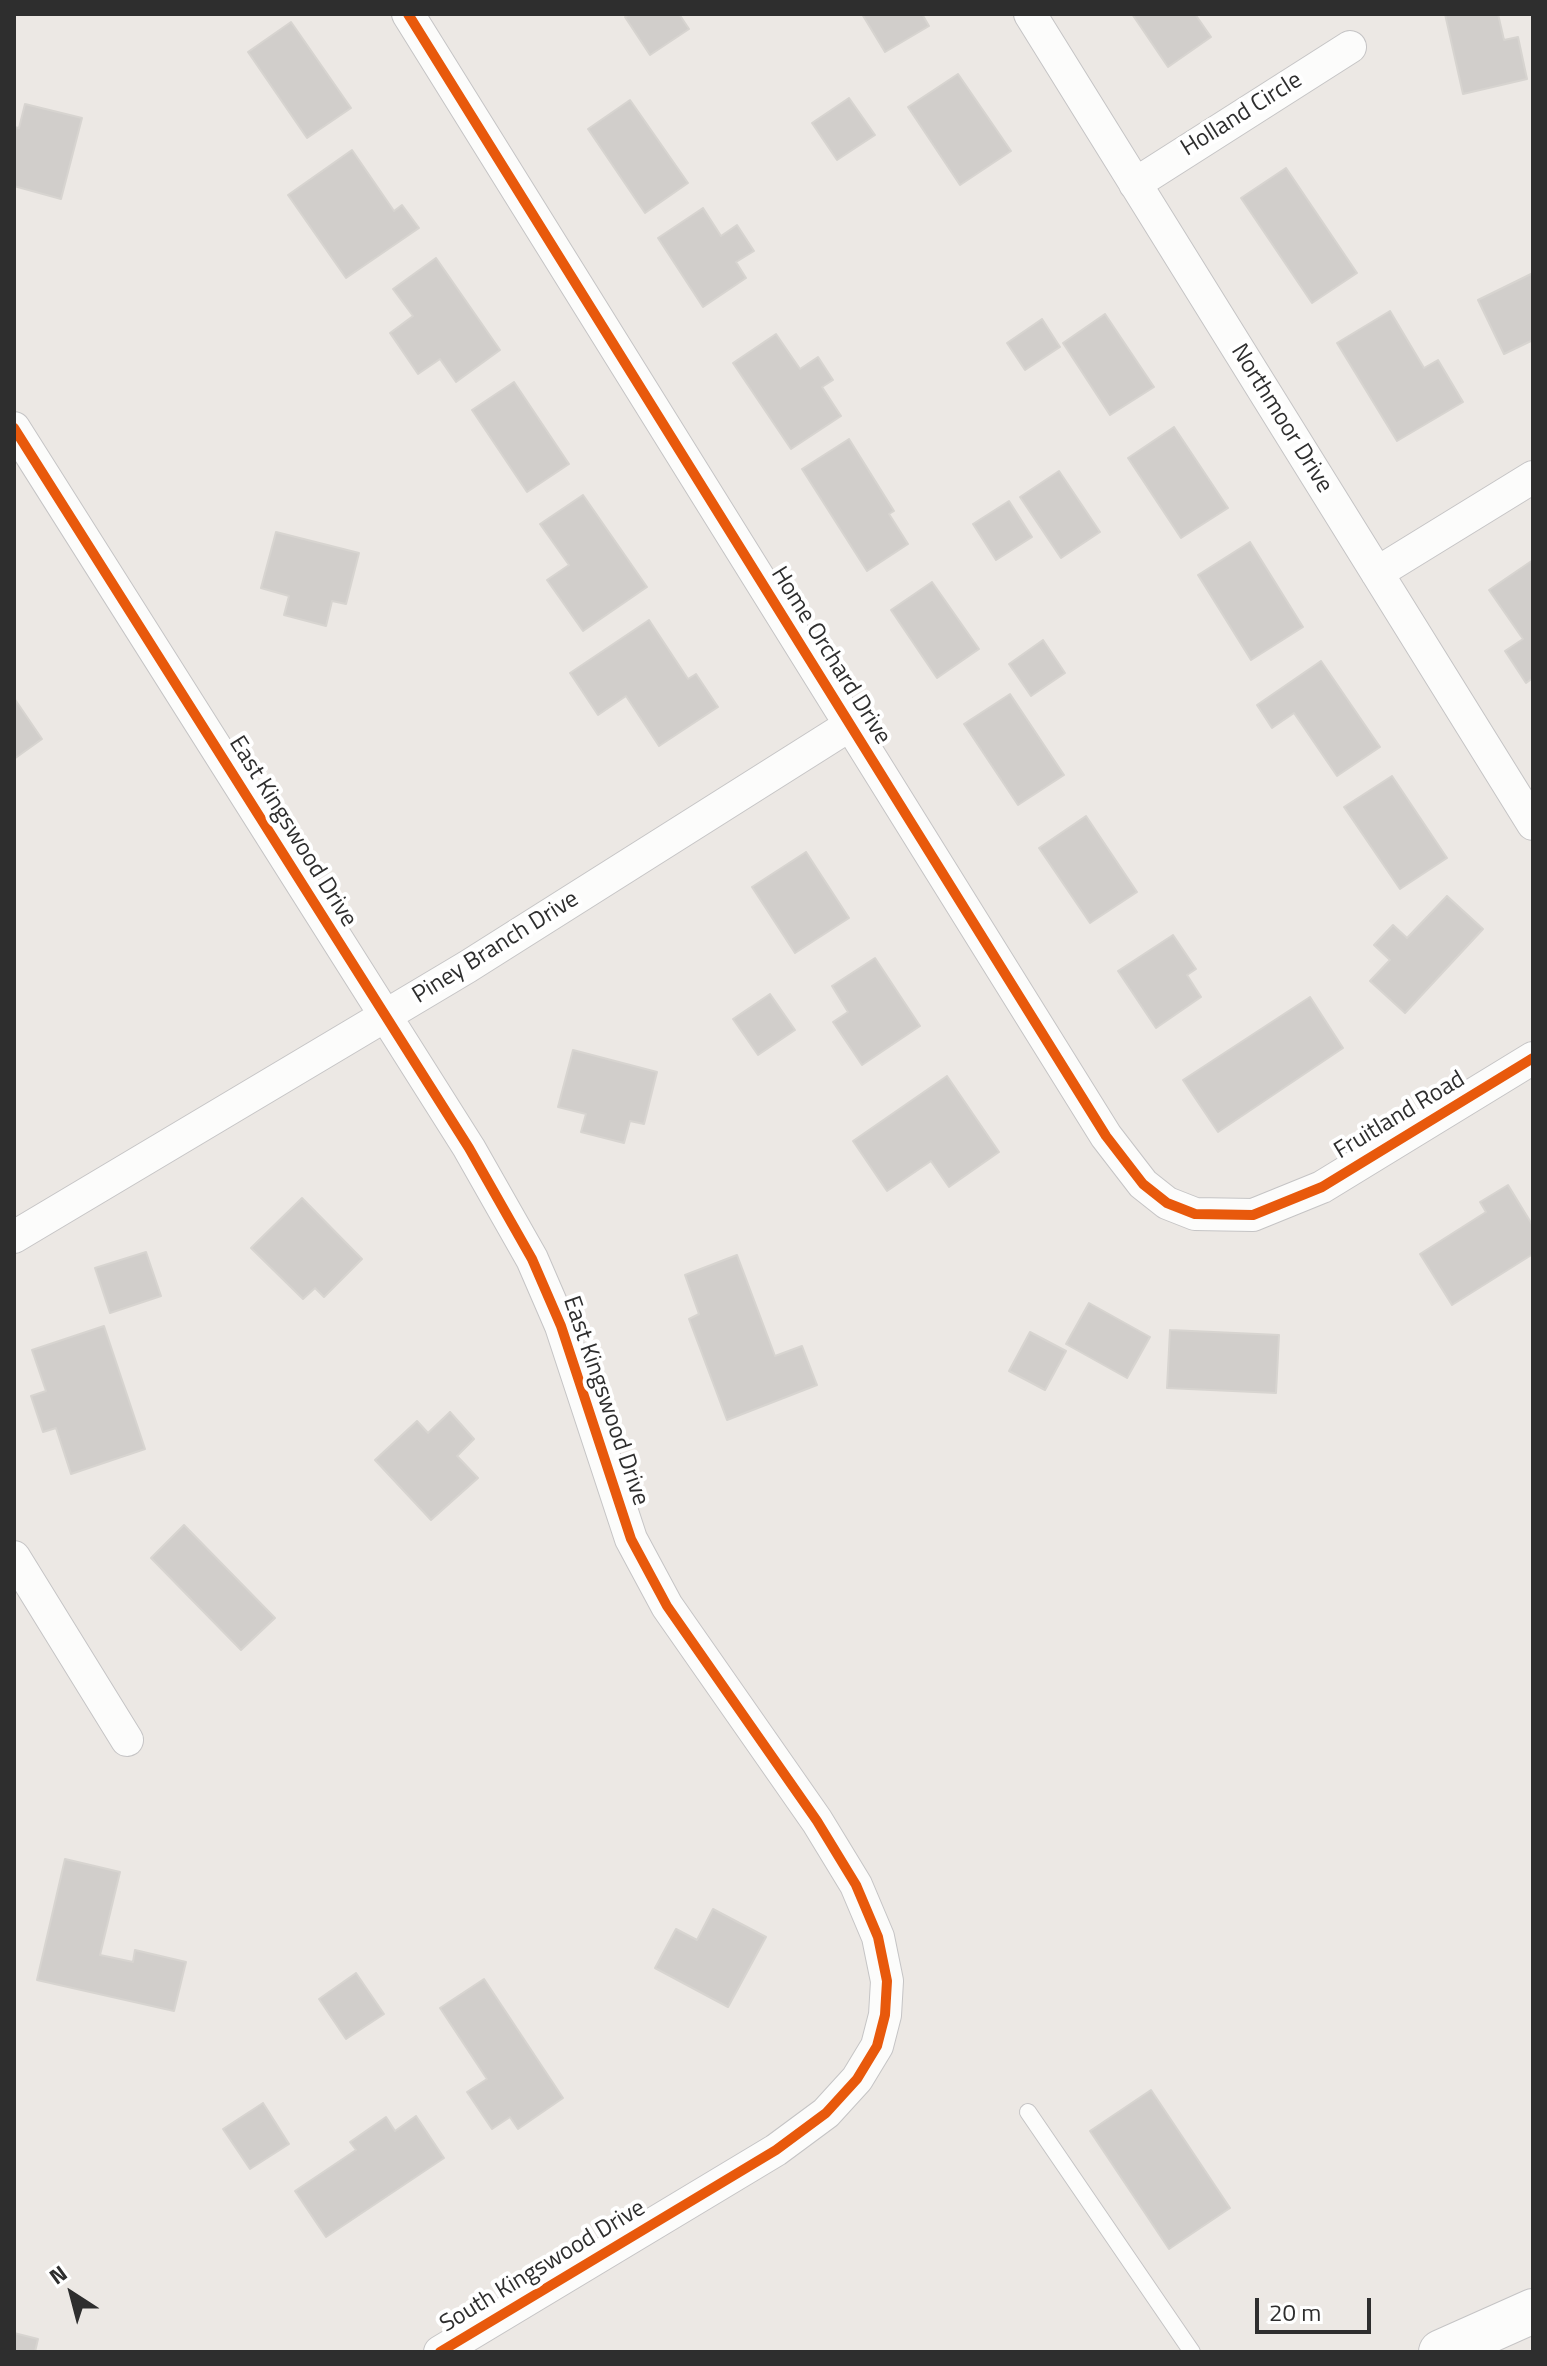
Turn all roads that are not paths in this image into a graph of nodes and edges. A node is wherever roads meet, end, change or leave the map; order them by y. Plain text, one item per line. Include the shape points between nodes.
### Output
1 (408, 14) edge
2 (1030, 14) edge
3 (1350, 47) dead end
4 (1135, 184) junction
5 (14, 428) edge
6 (1533, 477) edge
7 (1377, 573) junction
8 (850, 725) junction
9 (1533, 824) edge
10 (385, 1016) junction
11 (1533, 1058) edge
12 (1287, 1204) joint
13 (14, 1237) edge
14 (14, 1557) edge
15 (127, 1740) dead end
16 (1028, 2112) dead end
17 (667, 2215) joint
18 (1530, 2320) edge
19 (490, 2340) edge
20 (440, 2352) edge
21 (1192, 2352) edge
22 (1441, 2352) edge

1 - 8 street, Home Orchard Drive
2 - 4 street, Northmoor Drive
3 - 4 street, Holland Circle
4 - 7 street, Northmoor Drive
5 - 10 street, East Kingswood Drive
6 - 7 street
7 - 9 street, Northmoor Drive
8 - 10 street, Piney Branch Drive
8 - 12 street, Home Orchard Drive via 1106,1136 1143,1184 1167,1203 1195,1214 1253,1215
10 - 13 street, Piney Branch Drive
10 - 17 street, East Kingswood Drive via 532,1259 561,1326 631,1539 667,1606 817,1821 856,1885 878,1937 887,1981 885,2015 877,2046 857,2079 826,2113 776,2150
11 - 12 street, Fruitland Road
14 - 15 street
16 - 21 lane
17 - 19 street, South Kingswood Drive
18 - 22 street
19 - 20 street, South Kingswood Drive

